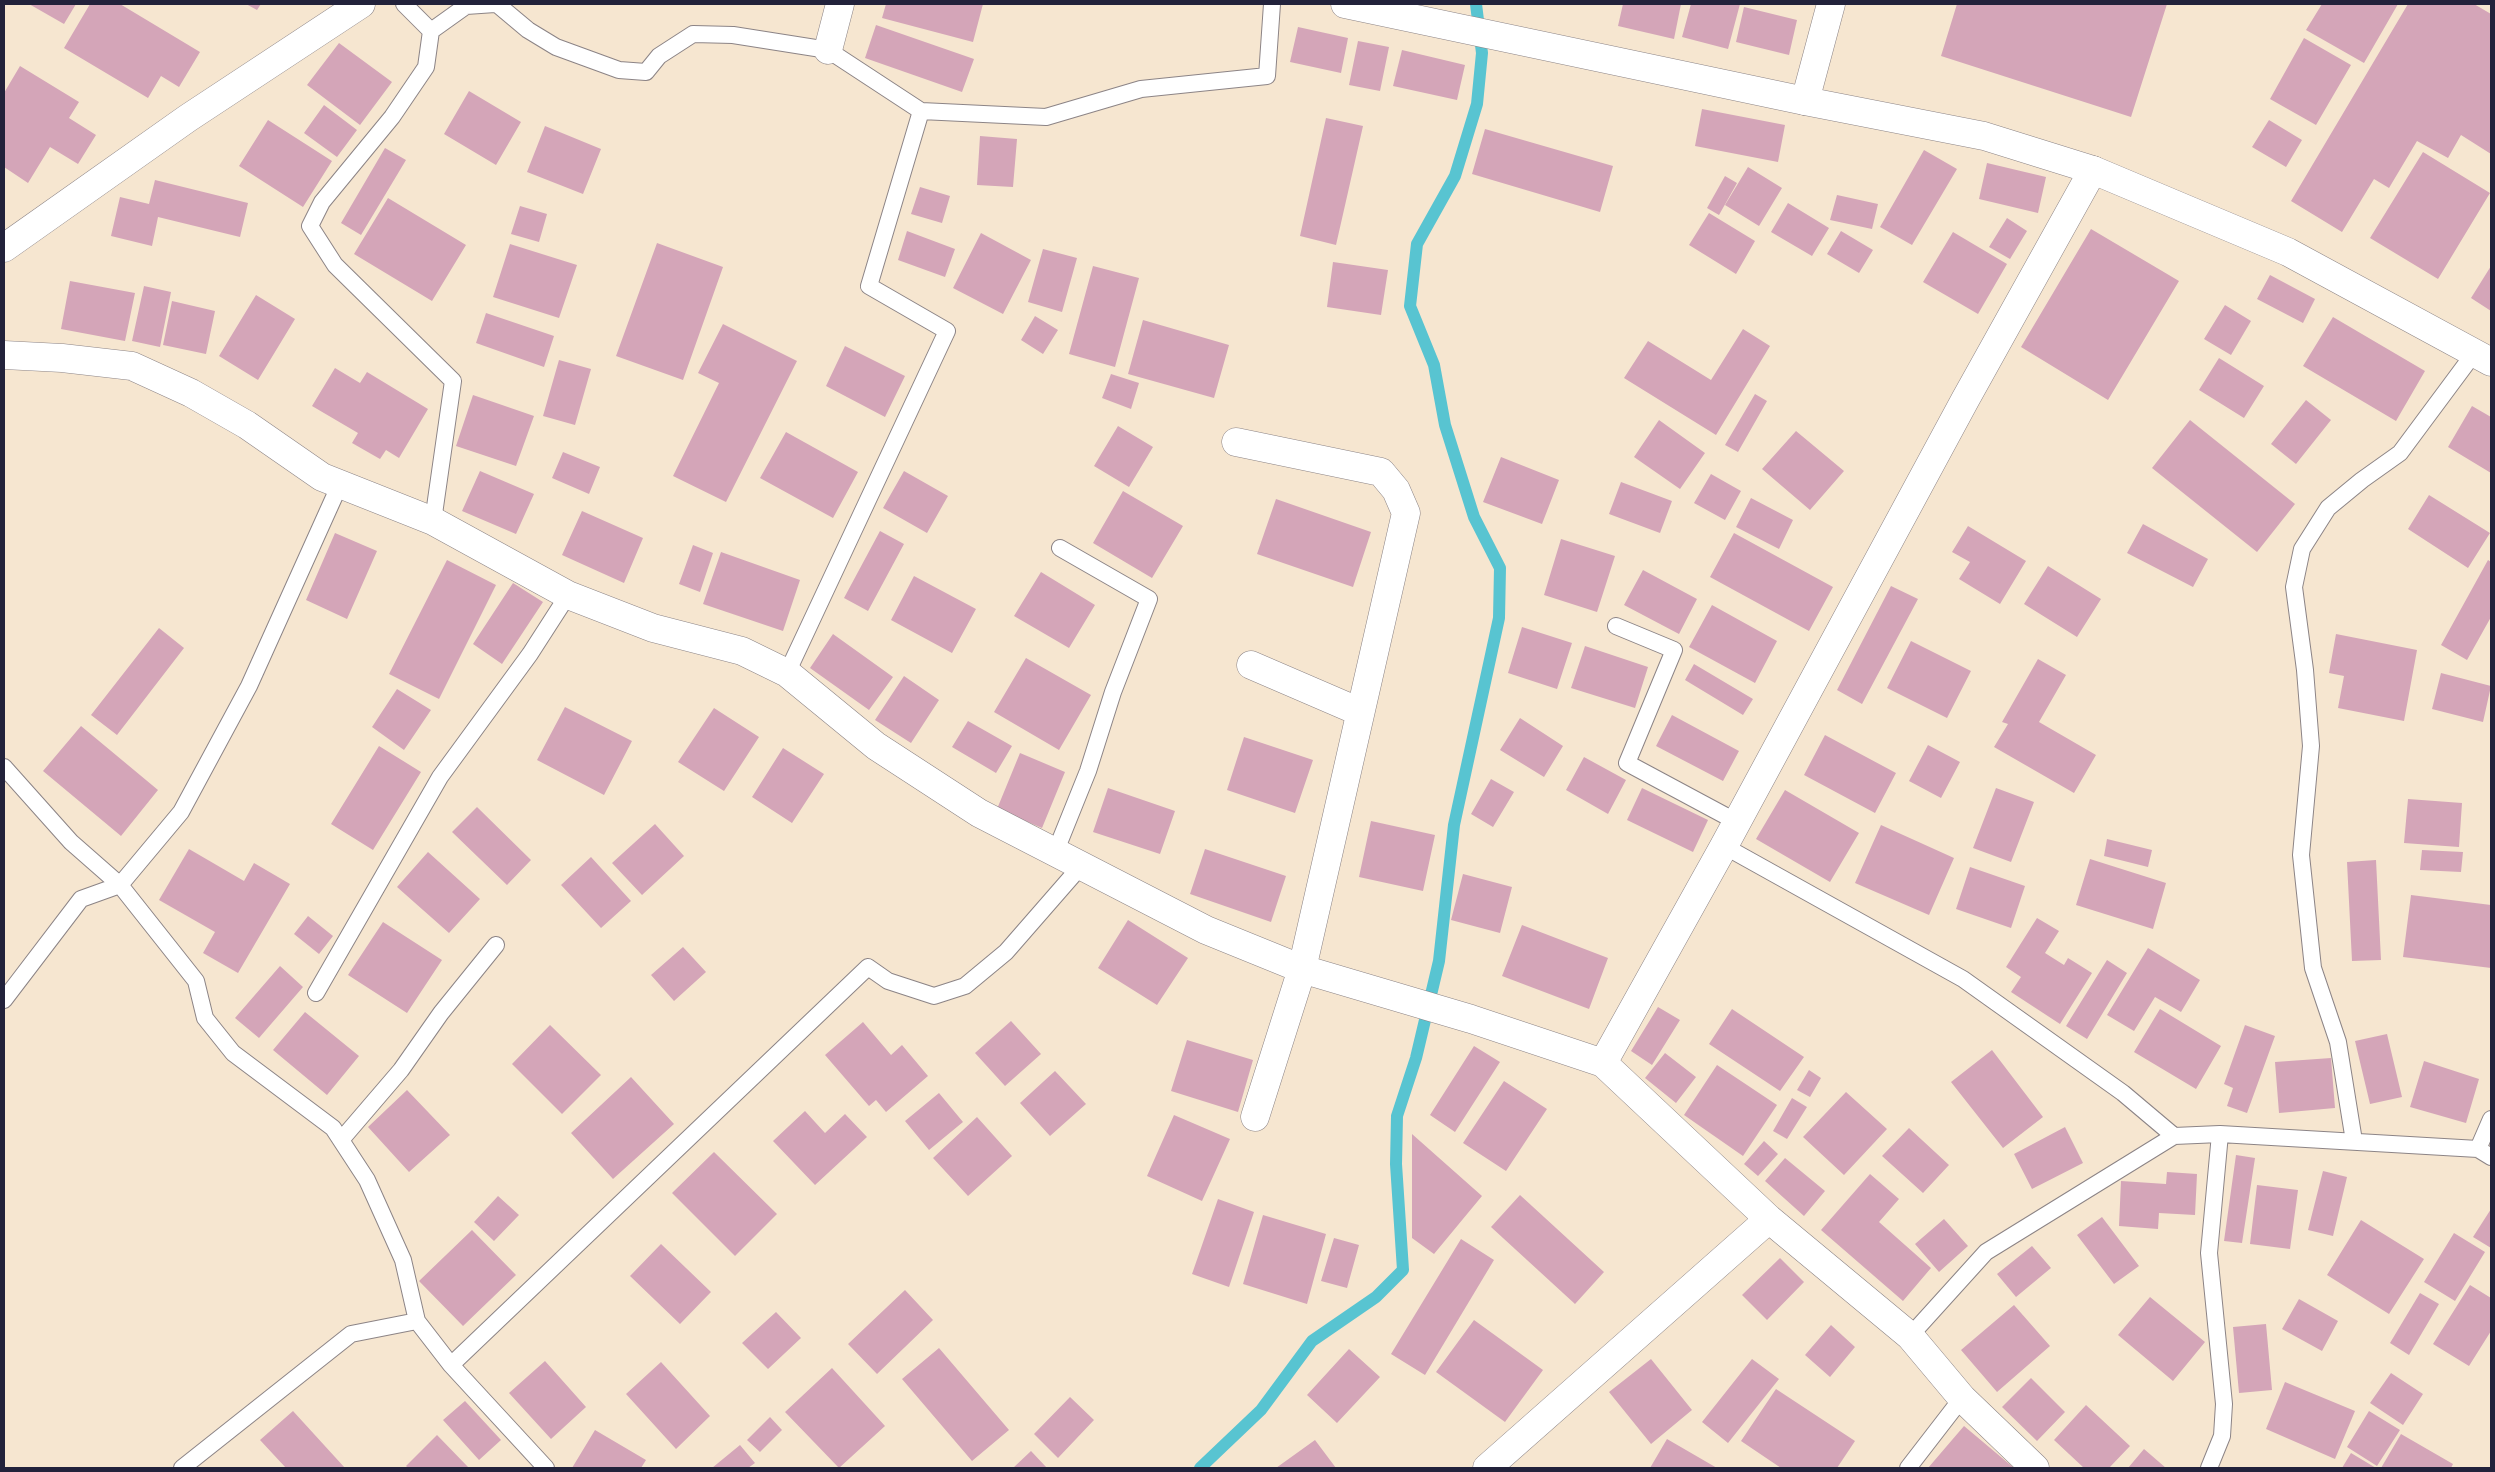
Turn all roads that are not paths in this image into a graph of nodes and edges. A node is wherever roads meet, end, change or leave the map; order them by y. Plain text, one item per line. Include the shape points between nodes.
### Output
1 (362, 4) edge
2 (404, 4) edge
3 (496, 4) edge
4 (840, 4) edge
5 (1272, 4) edge
6 (1345, 4) edge
7 (1831, 4) edge
8 (431, 31) junction
9 (828, 50) junction
10 (1805, 101) junction
11 (921, 111) junction
12 (2093, 170) junction
13 (4, 248) edge
14 (4, 355) edge
15 (2483, 357) edge
16 (1236, 442) dead end
17 (340, 484) junction
18 (433, 521) junction
19 (1060, 548) dead end
20 (568, 595) junction
21 (1616, 626) dead end
22 (1251, 666) dead end
23 (787, 673) junction
24 (1360, 712) junction
25 (4, 767) edge
26 (1737, 822) junction
27 (1724, 846) junction
28 (1055, 853) junction
29 (1081, 866) junction
30 (120, 885) junction
31 (496, 944) dead end
32 (1302, 969) junction
33 (316, 993) dead end
34 (4, 1000) edge
35 (1603, 1063) junction
36 (1255, 1117) dead end
37 (2491, 1119) edge
38 (2220, 1134) junction
39 (2174, 1136) junction
40 (341, 1140) junction
41 (2354, 1141) junction
42 (2485, 1153) edge
43 (1769, 1219) junction
44 (417, 1321) junction
45 (1910, 1336) junction
46 (451, 1365) junction
47 (1962, 1398) junction
48 (182, 1468) edge
49 (546, 1468) edge
50 (1487, 1468) edge
51 (1908, 1468) edge
52 (2035, 1468) edge
53 (2209, 1468) edge

1 - 13 street via 188,118
2 - 8 lane
3 - 8 lane via 466,6
3 - 9 lane via 556,47 619,70 646,72 658,56 692,34 733,35
4 - 9 street
5 - 11 lane via 1266,76 1141,89 1046,117
6 - 10 street
7 - 10 street
8 - 18 lane via 426,67 392,117 322,202 310,226 335,265 453,381
9 - 11 lane
10 - 12 street via 1984,136
11 - 23 lane via 869,286 946,331
12 - 15 street via 2288,252
12 - 26 street
14 - 17 street via 132,366 215,406 322,477
15 - 41 lane via 2400,453 2328,508 2302,549 2294,587 2311,746 2301,855 2313,968 2338,1042
16 - 24 street via 1381,472 1396,490 1406,513
17 - 18 street
17 - 30 lane via 249,686 181,812
18 - 20 street
19 - 28 lane via 1149,599
20 - 23 street via 653,628 742,651
20 - 33 lane via 530,654 440,777
21 - 26 lane via 1674,650 1627,763
22 - 24 street
23 - 28 street via 876,746 979,814
24 - 32 street
25 - 30 lane via 71,842
26 - 27 street
27 - 35 street
27 - 39 lane via 1963,978 2123,1093
28 - 29 street
29 - 32 street via 1206,930
29 - 46 lane via 1006,952 965,986 934,996 888,981 868,967
30 - 34 lane via 81,899
30 - 40 lane via 196,981 205,1018 233,1053 333,1128
31 - 40 lane via 401,1070
32 - 35 street
32 - 36 street
35 - 43 street
37 - 42 lane
38 - 39 lane
38 - 41 lane
38 - 53 lane via 2209,1253 2224,1404 2222,1436
39 - 45 lane via 1986,1252
40 - 44 lane via 367,1180 403,1260
41 - 42 lane
43 - 45 street
43 - 50 street
44 - 46 lane
44 - 48 lane via 351,1334
45 - 47 street
46 - 49 lane
47 - 51 lane
47 - 52 street

